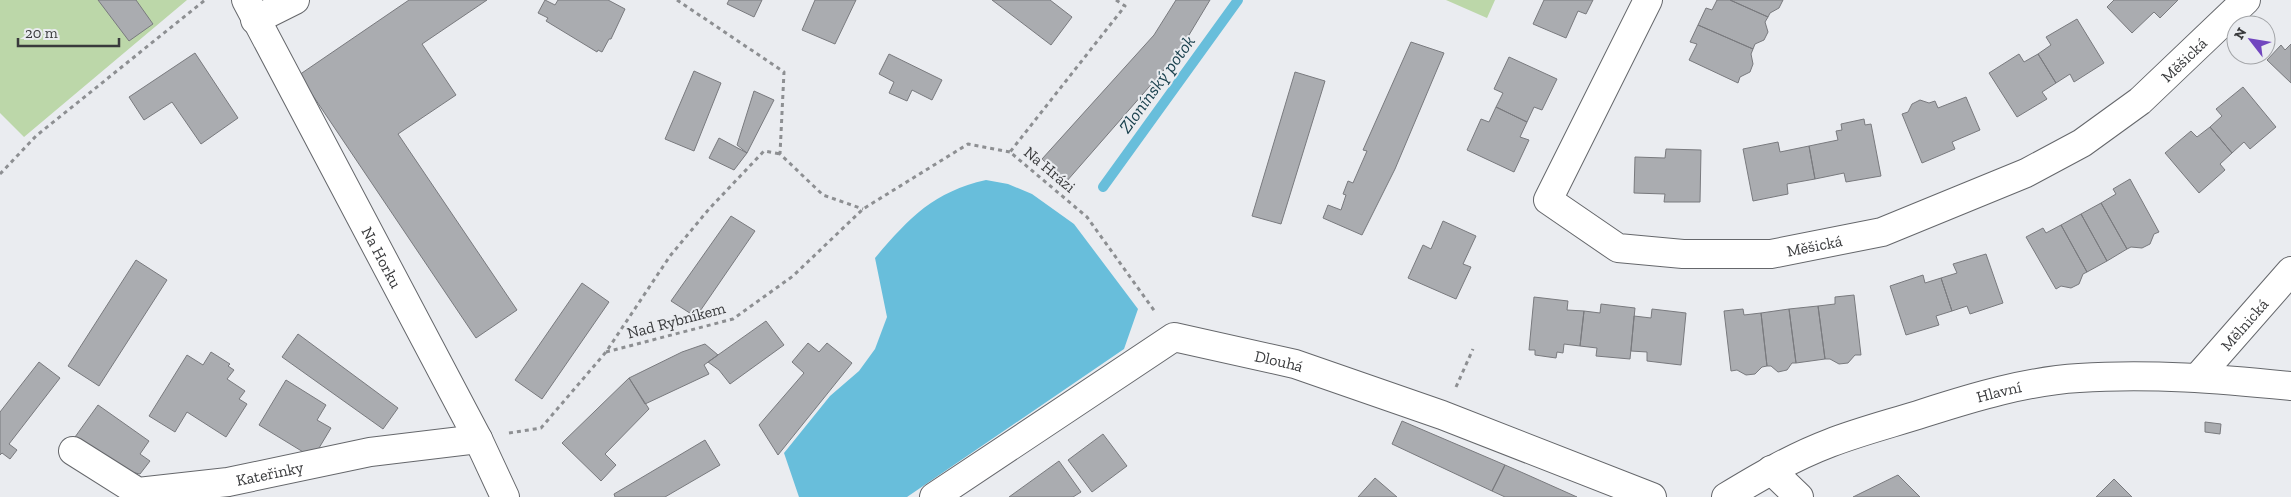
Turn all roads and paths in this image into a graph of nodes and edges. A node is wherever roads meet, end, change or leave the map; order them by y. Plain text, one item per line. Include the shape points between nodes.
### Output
1 (205, 0) edge
2 (294, 0) edge
3 (677, 0) edge
4 (1116, 0) edge
5 (1648, 0) edge
6 (2246, 0) edge
7 (250, 10) edge
8 (1010, 152) junction
9 (780, 154) junction
10 (0, 174) edge
11 (863, 209) junction
12 (2291, 271) edge
13 (1174, 337) junction
14 (1473, 349) dead end
15 (606, 352) junction
16 (2198, 377) junction
17 (2291, 386) edge
18 (1442, 415) junction
19 (478, 439) junction
20 (73, 451) dead end
21 (1771, 470) junction
22 (505, 497) edge
23 (934, 497) edge
24 (1652, 497) edge
25 (1726, 497) edge
26 (1799, 497) edge

1 - 10 path via 36,136
2 - 7 street
3 - 9 path via 784,72
4 - 8 path, Na Hrázi via 1125,6
5 - 6 street, Měšická via 1548,200 1618,248 1683,254 1771,254 1882,232 2026,173 2082,143 2140,101
7 - 19 street, Na Horku
8 - 11 path, Nad Rybníkem via 968,144
8 - 13 path, Na Hrázi via 1087,217
9 - 11 path via 823,194
9 - 15 path, Nad Rybníkem via 764,151 709,208 670,256
11 - 15 path, Nad Rybníkem via 793,276 733,319
12 - 16 street, Mělnická
13 - 18 street, Dlouhá via 1295,364
13 - 23 street
14 - 18 path
15 - 19 path, Nad Rybníkem via 540,428
16 - 17 street, Hlavní
16 - 21 street, Hlavní via 2095,377 2022,387 1968,399 1829,443
18 - 24 street, Dlouhá
19 - 20 street, Kateřinky via 370,452 228,482 138,492
19 - 22 street, Na Horku
21 - 25 street, Hlavní
21 - 26 street

